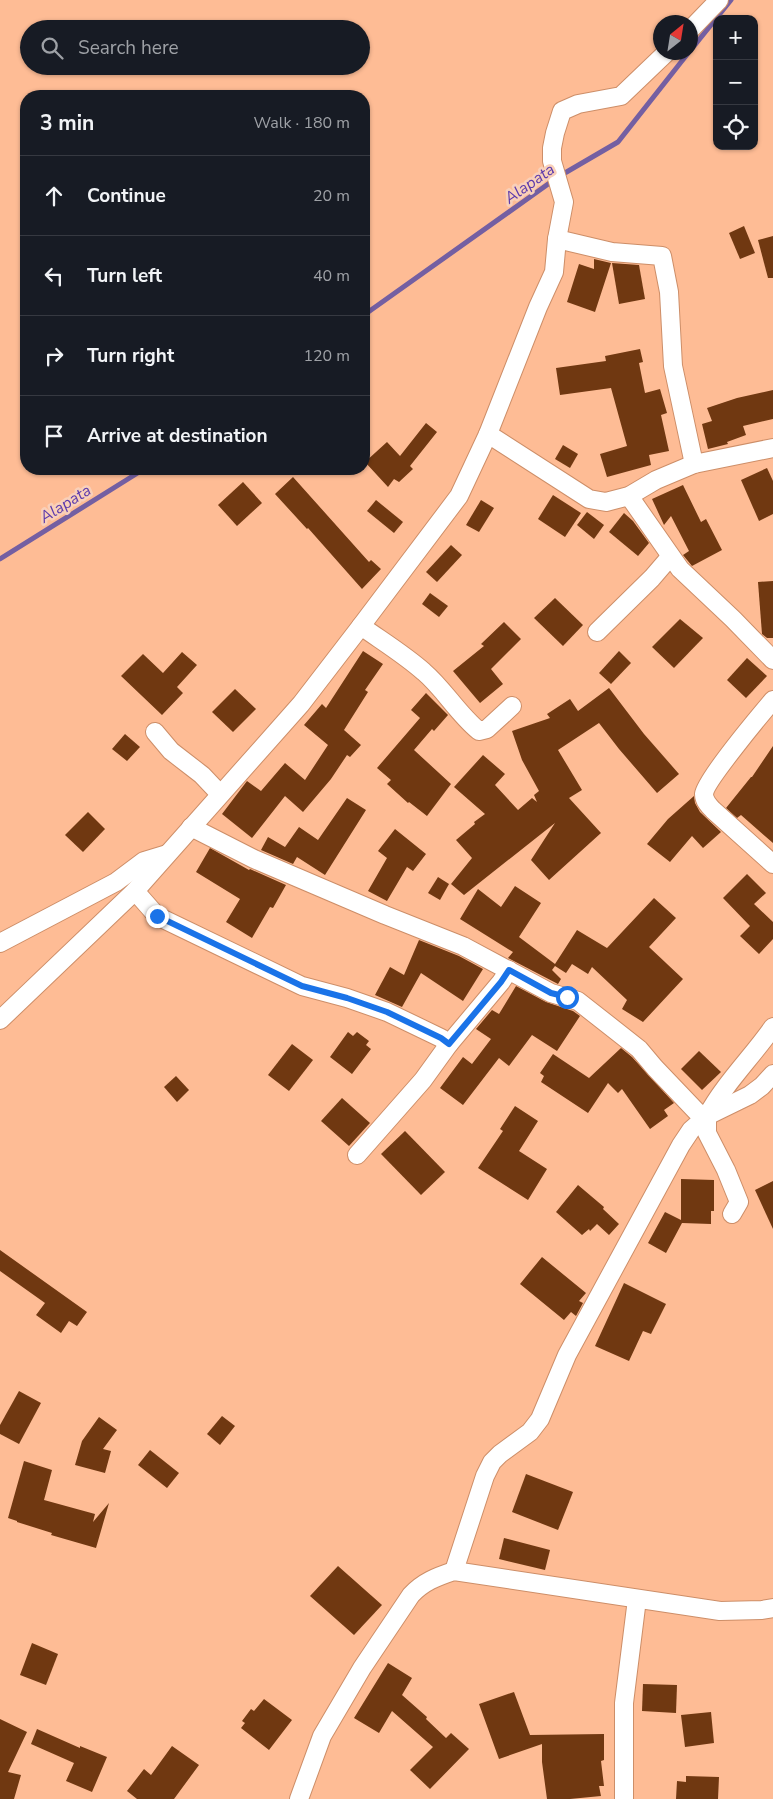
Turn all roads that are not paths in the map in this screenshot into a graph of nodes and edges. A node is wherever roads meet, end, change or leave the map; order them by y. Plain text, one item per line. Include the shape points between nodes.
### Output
1 (719, 0) edge
2 (698, 22) edge
3 (659, 60) edge
4 (557, 239) junction
5 (488, 434) junction
6 (773, 448) edge
7 (694, 464) junction
8 (629, 496) junction
9 (670, 557) junction
10 (361, 626) junction
11 (597, 632) dead end
12 (773, 660) edge
13 (773, 700) edge
14 (512, 706) dead end
15 (156, 732) dead end
16 (220, 794) junction
17 (191, 827) junction
18 (167, 854) junction
19 (773, 864) edge
20 (135, 891) junction
21 (0, 944) edge
22 (509, 970) junction
23 (0, 1020) edge
24 (773, 1027) edge
25 (449, 1044) junction
26 (773, 1074) edge
27 (707, 1116) junction
28 (356, 1155) dead end
29 (732, 1214) dead end
30 (454, 1571) junction
31 (637, 1599) junction
32 (773, 1608) edge
33 (299, 1799) edge
34 (624, 1799) edge

1 - 2 street
3 - 4 street via 621,96 578,104 562,111 552,148 552,161 564,202
4 - 5 street via 554,272
4 - 7 street via 612,252 662,256 669,292 673,366
5 - 8 street via 589,500 606,502
5 - 10 street via 459,496
6 - 7 street
7 - 8 street
8 - 9 street
9 - 11 street
9 - 12 street
10 - 14 street via 423,671 479,731 494,723
10 - 16 street via 300,704
13 - 19 street via 704,791 706,803
15 - 16 street via 171,751
16 - 17 street
17 - 18 street
17 - 22 street via 254,860 463,946
18 - 20 street
18 - 21 street via 144,861 116,882
20 - 23 street
20 - 25 street via 157,916 302,986 387,1012
22 - 25 street
22 - 27 street via 551,993 578,1001 639,1049 698,1112
24 - 27 street via 728,1082
25 - 28 street via 423,1080
26 - 27 street via 750,1095
27 - 29 street via 707,1134 739,1202
27 - 30 street via 691,1130 681,1145 567,1355 540,1418 530,1432 492,1462
30 - 31 street
30 - 33 street via 434,1577 420,1586 362,1668 322,1736
31 - 32 street via 720,1611
31 - 34 street via 624,1703

